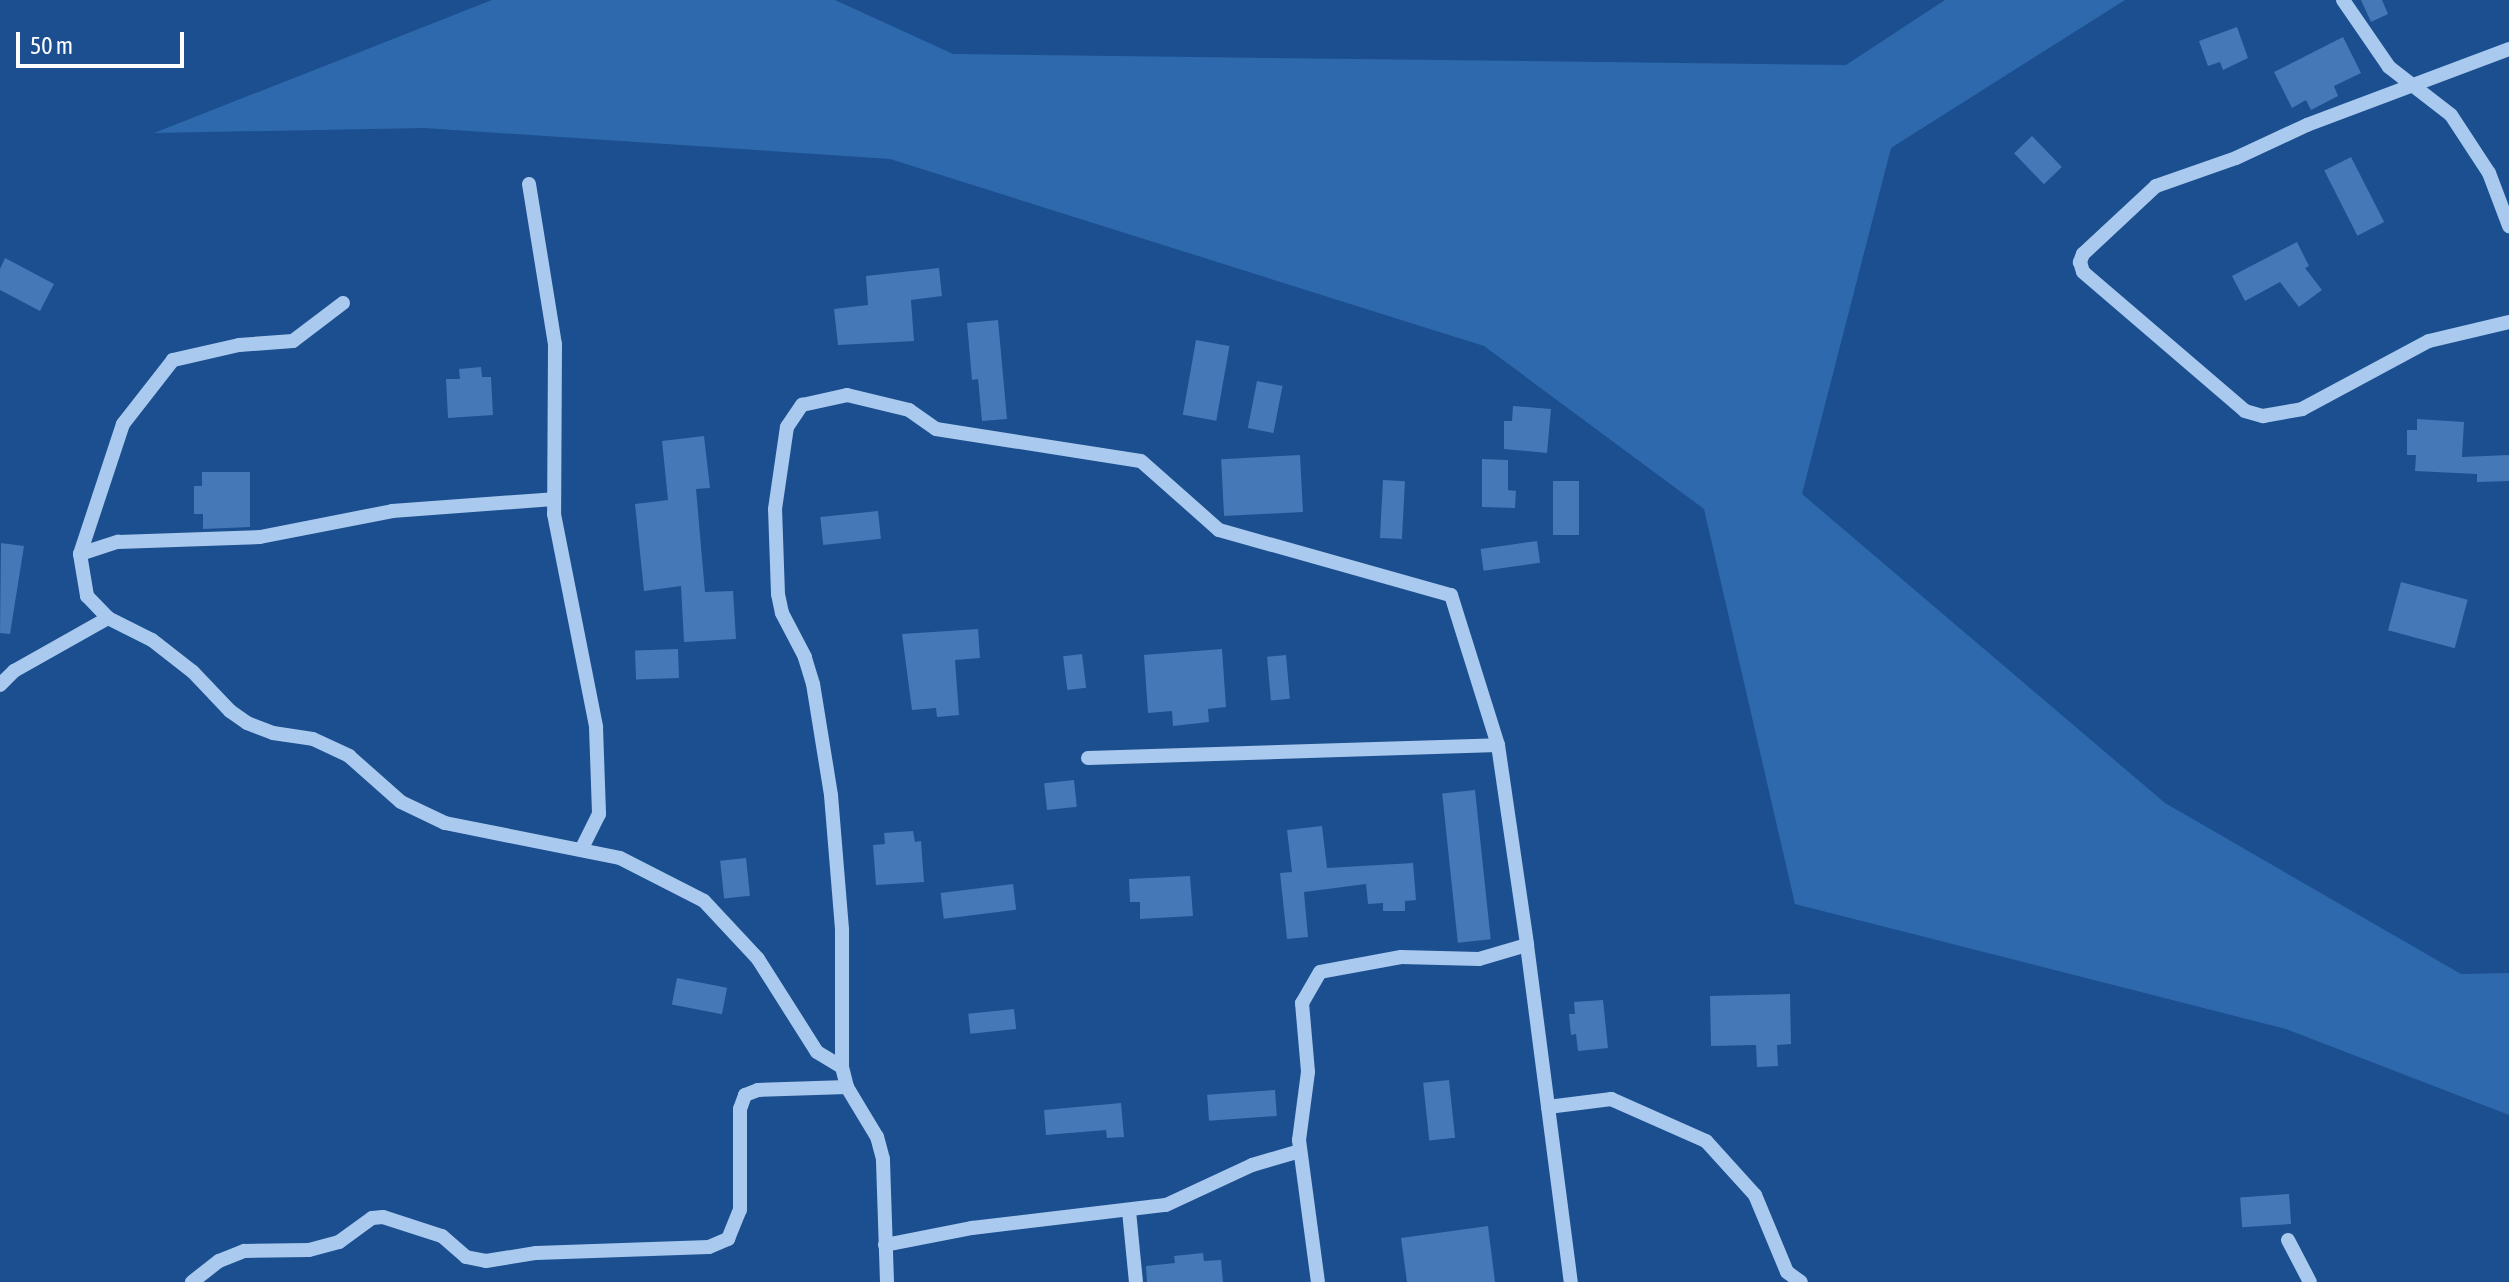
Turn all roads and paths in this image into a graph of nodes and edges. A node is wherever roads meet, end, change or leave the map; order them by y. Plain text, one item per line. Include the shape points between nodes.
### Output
1 (2343, 0) edge
2 (2509, 49) edge
3 (2414, 87) junction
4 (529, 184) dead end
5 (2509, 226) edge
6 (343, 303) dead end
7 (2509, 322) edge
8 (554, 499) junction
9 (80, 554) junction
10 (108, 618) junction
11 (0, 685) edge
12 (1498, 745) junction
13 (1088, 758) dead end
14 (581, 850) junction
15 (1527, 945) junction
16 (842, 1067) junction
17 (847, 1087) junction
18 (1548, 1107) junction
19 (1300, 1151) junction
20 (1129, 1211) junction
21 (2288, 1240) dead end
22 (885, 1245) junction
23 (192, 1282) edge
24 (887, 1282) edge
25 (1136, 1282) edge
26 (1318, 1282) edge
27 (1571, 1282) edge
28 (1801, 1282) edge
29 (2310, 1282) edge

1 - 3 street via 2389,67
2 - 3 street
3 - 5 street via 2451,115 2489,173
3 - 7 street via 2156,186 2083,254 2083,272 2245,411 2263,416 2302,409 2429,341
4 - 8 street via 555,344
6 - 9 street via 293,341 239,345 173,360 123,424
8 - 9 street via 392,511 260,537 118,542
8 - 14 street via 596,727 599,814
9 - 10 street via 87,596
10 - 11 street via 14,671
10 - 14 street via 152,640 247,723 313,739 349,756 401,802 445,823
12 - 13 street
12 - 15 street
12 - 16 street via 1451,595 1219,530 1141,461 936,429 909,410 847,395 802,405 787,427 775,509 778,594 813,684 831,795 842,929
14 - 16 street via 620,858 704,901 758,959 817,1052
15 - 18 street
15 - 19 street via 1479,959 1401,957 1320,972 1302,1003 1308,1072
16 - 17 street
17 - 22 street via 877,1137 883,1159
17 - 23 street via 745,1095 740,1109 740,1210 728,1239 709,1247 536,1253 486,1261 466,1257 442,1236 383,1217 372,1218 339,1242 309,1250 244,1251 219,1261
18 - 27 street
18 - 28 street via 1611,1099 1706,1141 1755,1195 1787,1272
19 - 20 street via 1252,1165 1166,1205
19 - 26 street
20 - 22 street via 972,1228
20 - 25 street
21 - 29 street
22 - 24 street

